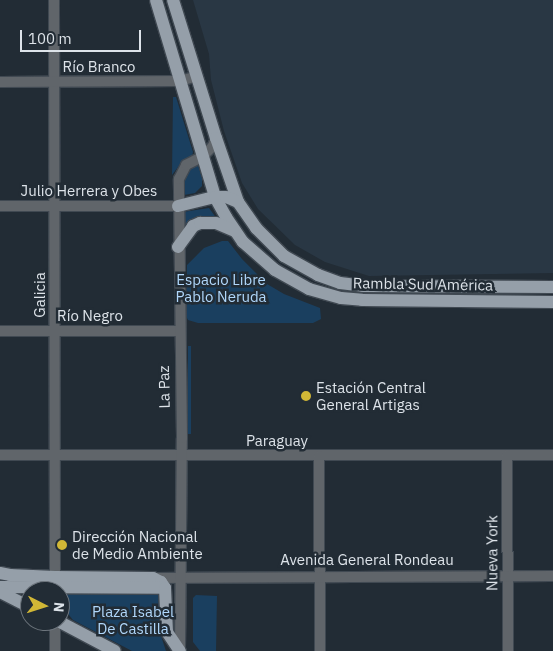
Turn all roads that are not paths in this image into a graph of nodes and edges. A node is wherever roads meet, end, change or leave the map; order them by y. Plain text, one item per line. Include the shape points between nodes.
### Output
1 (54, 0) edge
2 (156, 0) edge
3 (174, 0) edge
4 (197, 76) junction
5 (180, 81) junction
6 (0, 82) edge
7 (55, 82) junction
8 (216, 138) junction
9 (202, 157) junction
10 (215, 198) junction
11 (238, 202) junction
12 (0, 206) edge
13 (56, 206) junction
14 (178, 206) junction
15 (235, 231) junction
16 (178, 247) junction
17 (553, 287) edge
18 (553, 302) edge
19 (0, 331) edge
20 (55, 331) junction
21 (180, 331) junction
22 (0, 455) edge
23 (55, 455) junction
24 (507, 455) junction
25 (553, 455) edge
26 (319, 456) junction
27 (182, 457) junction
28 (0, 573) edge
29 (320, 576) junction
30 (508, 576) junction
31 (553, 576) edge
32 (153, 578) junction
33 (181, 578) junction
34 (35, 581) edge
35 (55, 581) edge
36 (70, 585) edge
37 (70, 586) edge
38 (0, 587) edge
39 (20, 587) edge
40 (165, 588) junction
41 (0, 592) edge
42 (20, 602) edge
43 (70, 628) edge
44 (56, 631) edge
45 (56, 651) edge
46 (115, 651) edge
47 (180, 651) edge
48 (320, 651) edge
49 (508, 651) edge

1 - 7 street, Galicia
2 - 5 main road, Rambla Sud América
3 - 4 main road, Rambla Sud América
4 - 5 street, Río Branco
4 - 8 main road, Rambla Sud América
5 - 7 street, Río Branco
5 - 9 main road, Rambla Sud América
6 - 7 street, Río Branco
7 - 13 street, Galicia
8 - 9 street, La Paz
8 - 11 main road, Rambla Sud América
9 - 10 main road, Rambla Sud América
9 - 14 street, La Paz via 186,165 182,171
10 - 11 main road via 226,197
10 - 14 main road
10 - 15 main road, Rambla Sud América
11 - 17 main road, Rambla Sud América via 256,228 284,256 300,267 340,283 363,286
12 - 13 street, Julio Herrera y Obes
13 - 14 street, Julio Herrera y Obes
13 - 20 street, Galicia
14 - 16 street, La Paz
15 - 16 main road via 216,223 200,223 193,226
15 - 18 main road, Rambla Sud América via 274,270 309,289 341,298
16 - 21 street, La Paz
19 - 20 street, Río Negro
20 - 21 street, Río Negro
20 - 23 street, Galicia
21 - 27 street, La Paz
22 - 23 street, Paraguay
23 - 27 street, Paraguay
23 - 35 street, Galicia
24 - 25 street, Paraguay
24 - 26 street, Paraguay
24 - 30 street, Nueva York
26 - 27 street, Paraguay
26 - 29 street
27 - 33 street, La Paz
28 - 34 main road
29 - 30 street, Avenida General Rondeau
29 - 33 street, Avenida General Rondeau
29 - 48 street
30 - 31 street, Avenida General Rondeau
30 - 49 street, Nueva York
32 - 33 street, Avenida General Rondeau
32 - 36 main road, Avenida General Rondeau
32 - 40 main road via 162,582
33 - 40 street
33 - 47 street, La Paz
37 - 40 main road, Avenida General Rondeau
38 - 39 main road, Avenida General Rondeau
40 - 47 main road, La Paz via 167,632
41 - 42 main road
43 - 46 main road
44 - 45 street

